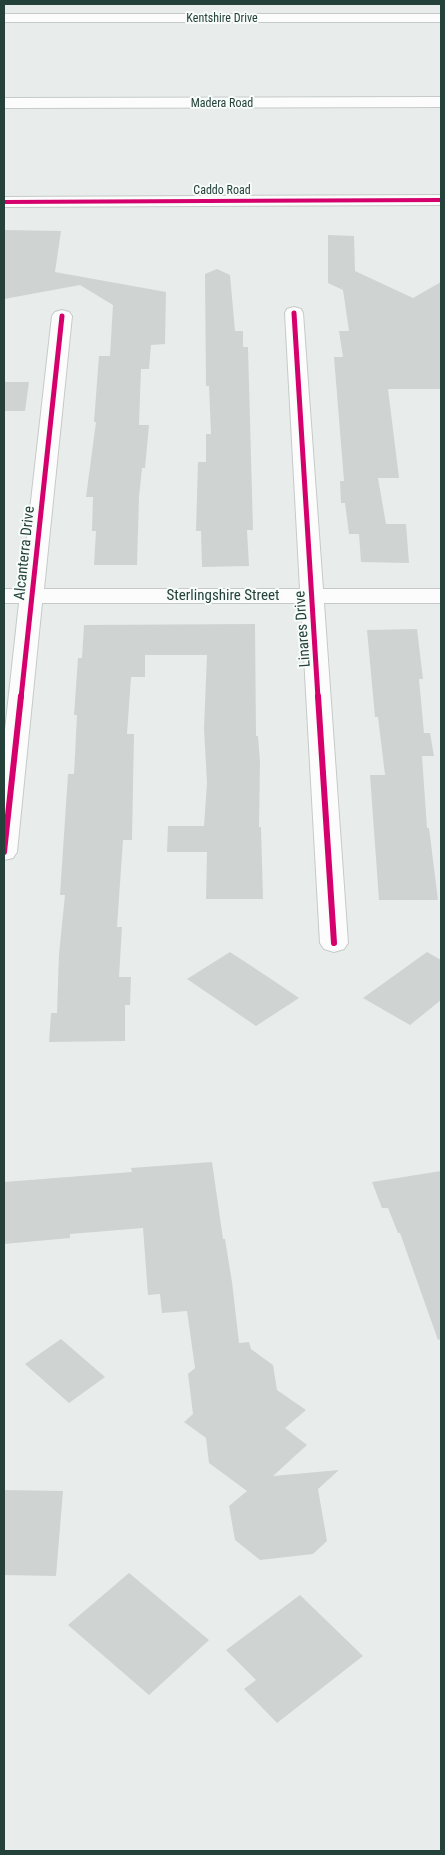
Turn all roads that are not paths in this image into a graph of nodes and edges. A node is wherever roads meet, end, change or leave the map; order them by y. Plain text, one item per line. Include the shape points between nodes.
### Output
1 (4, 18) edge
2 (441, 18) edge
3 (441, 102) edge
4 (4, 103) edge
5 (441, 200) edge
6 (4, 202) edge
7 (294, 313) dead end
8 (62, 316) dead end
9 (313, 595) junction
10 (4, 596) edge
11 (32, 596) junction
12 (441, 596) edge
13 (4, 852) edge
14 (334, 943) dead end

1 - 2 street, Kentshire Drive
3 - 4 street, Madera Road
5 - 6 street, Caddo Road
7 - 9 street, Linares Drive
8 - 11 street, Alcanterra Drive
9 - 11 street, Sterlingshire Street
9 - 12 street, Sterlingshire Street
9 - 14 street, Linares Drive
10 - 11 street, Sterlingshire Street
11 - 13 street, Alcanterra Drive

